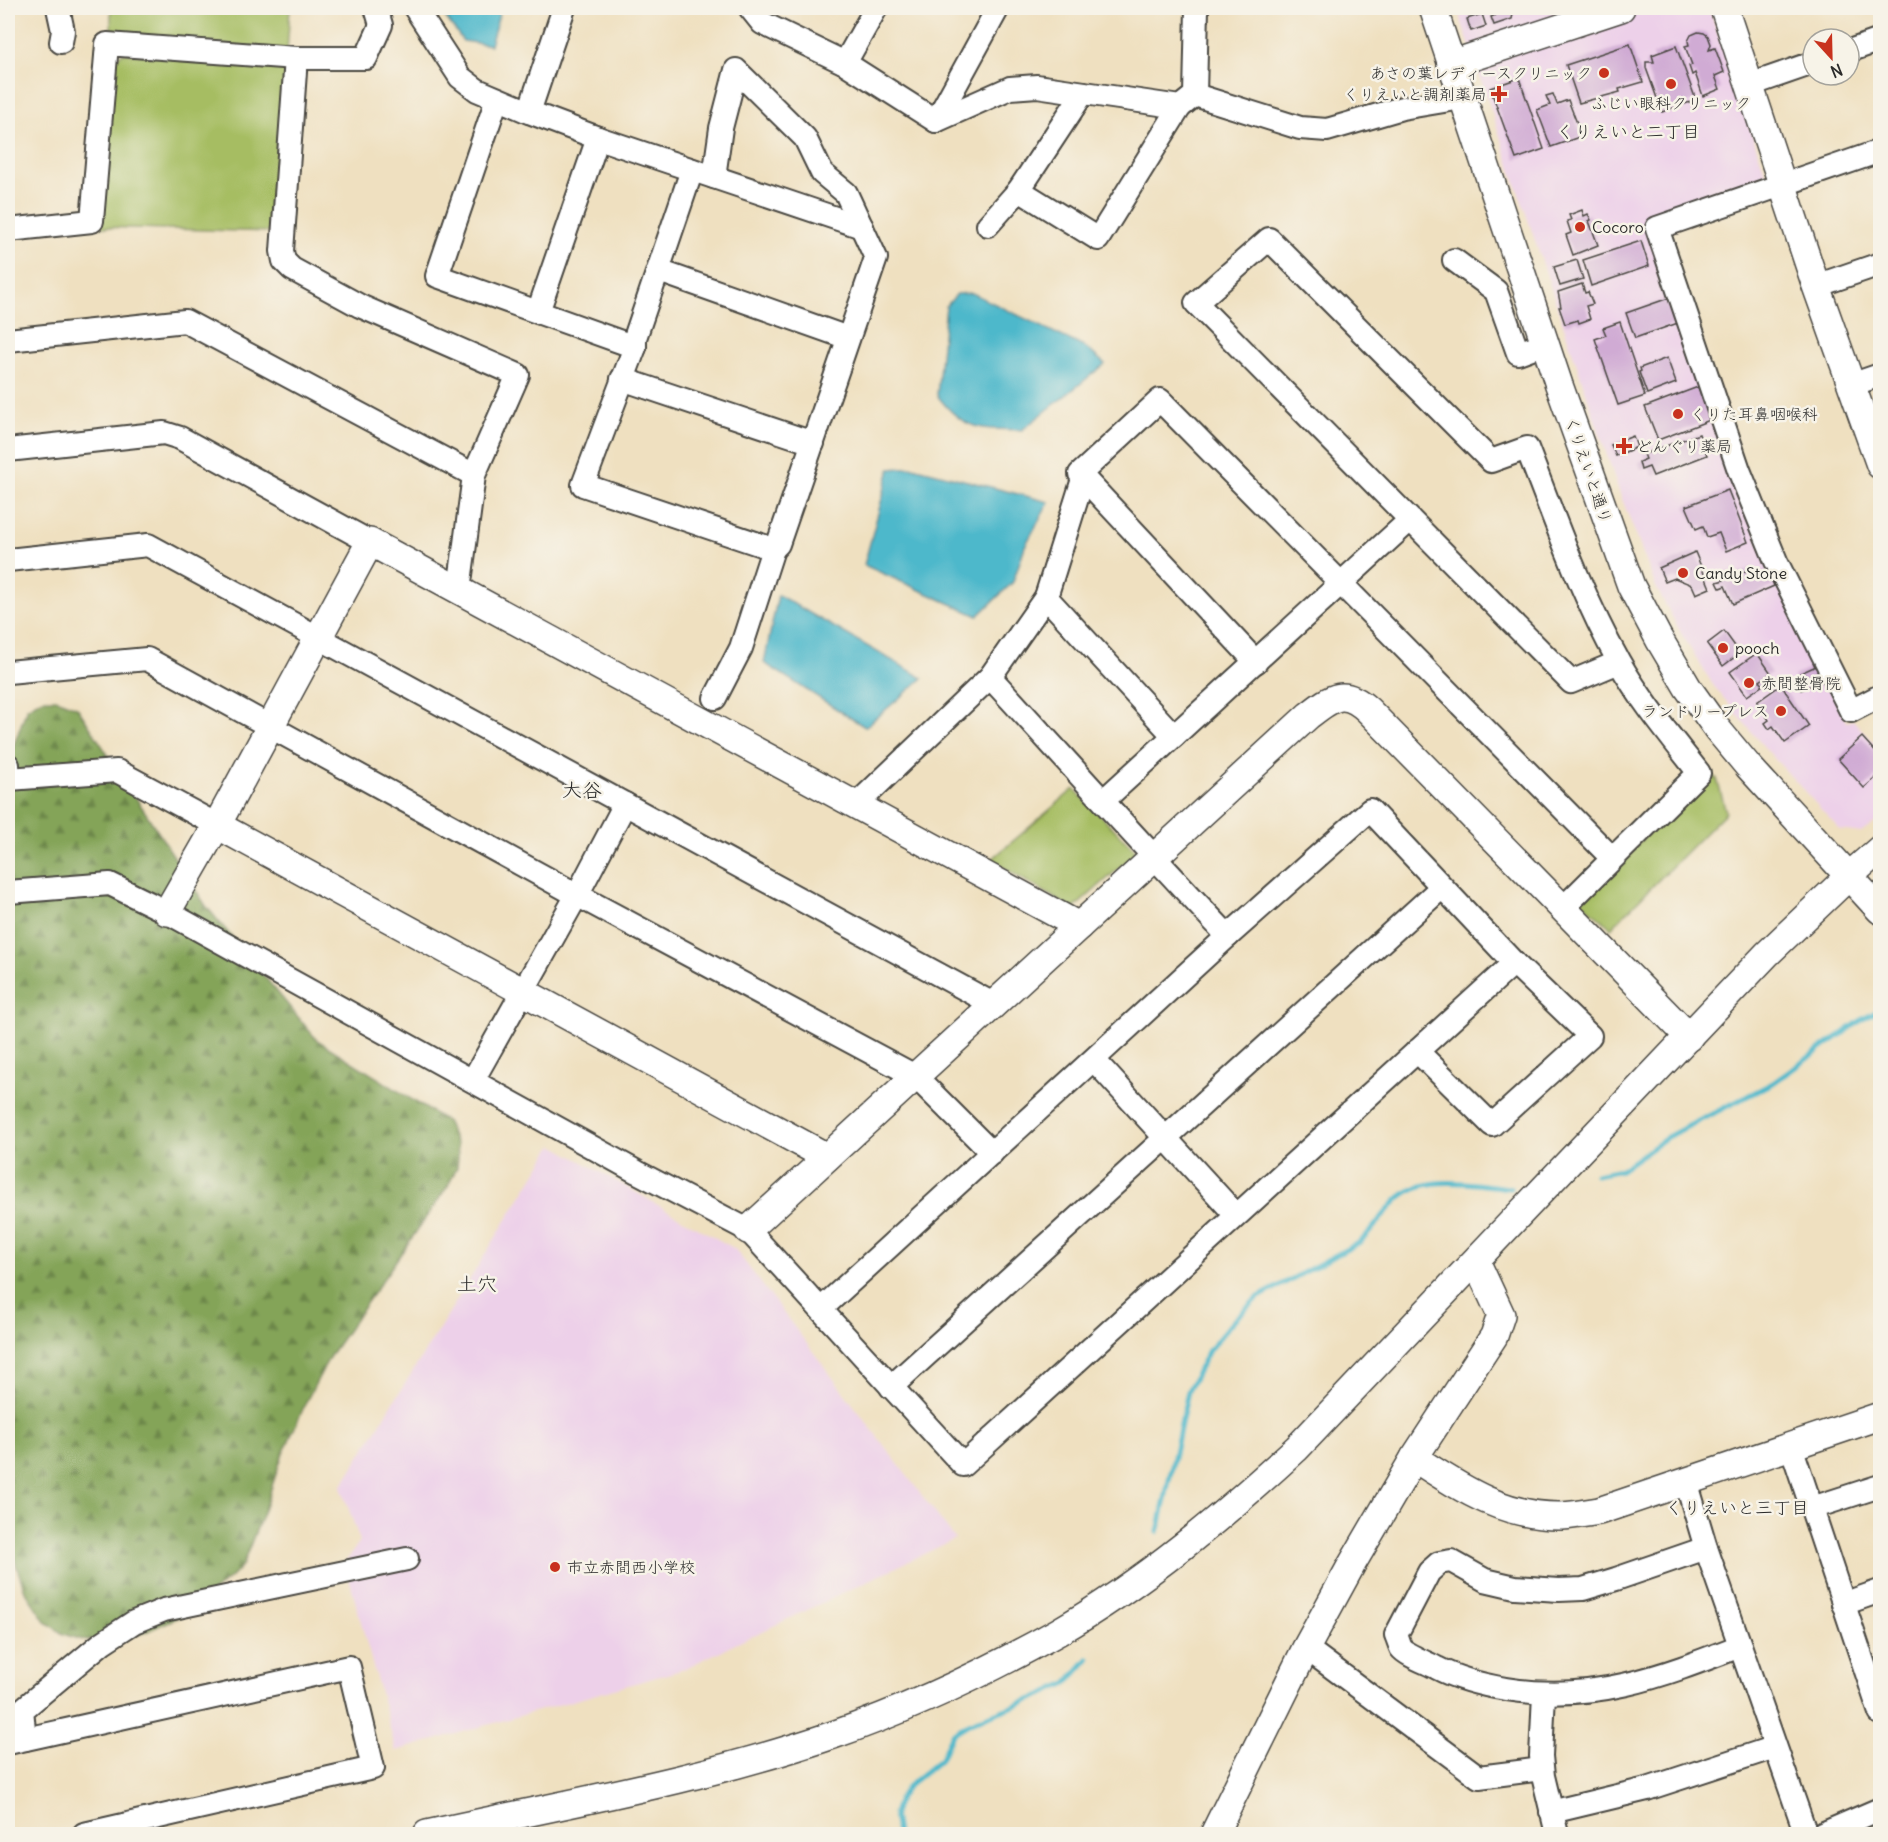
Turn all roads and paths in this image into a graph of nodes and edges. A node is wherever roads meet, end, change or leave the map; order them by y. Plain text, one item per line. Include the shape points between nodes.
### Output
1 (58, 8) edge
2 (376, 8) edge
3 (415, 8) edge
4 (564, 8) edge
5 (750, 8) edge
6 (876, 8) edge
7 (998, 8) edge
8 (1197, 8) edge
9 (1433, 8) edge
10 (1621, 8) edge
11 (1724, 8) edge
12 (1881, 40) edge
13 (61, 42) dead end
14 (1861, 47) edge
15 (296, 58) junction
16 (845, 63) junction
17 (1451, 64) junction
18 (1801, 67) edge
19 (1749, 84) junction
20 (1083, 93) junction
21 (1462, 98) junction
22 (497, 99) junction
23 (1188, 101) junction
24 (530, 112) junction
25 (936, 121) junction
26 (598, 138) junction
27 (1881, 151) edge
28 (692, 170) junction
29 (714, 177) junction
30 (1784, 184) junction
31 (1019, 190) junction
32 (988, 225) dead end
33 (862, 227) junction
34 (8, 230) edge
35 (1454, 260) dead end
36 (1881, 264) edge
37 (659, 272) junction
38 (1816, 286) junction
39 (538, 312) junction
40 (848, 338) junction
41 (8, 340) edge
42 (1545, 344) junction
43 (635, 347) junction
44 (1881, 375) edge
45 (622, 379) junction
46 (1851, 385) junction
47 (813, 443) junction
48 (8, 450) edge
49 (1881, 465) edge
50 (474, 475) junction
51 (1083, 479) junction
52 (1410, 520) junction
53 (370, 542) junction
54 (773, 549) junction
55 (8, 560) edge
56 (1341, 584) junction
57 (459, 590) junction
58 (1046, 597) junction
59 (318, 637) junction
60 (1256, 662) junction
61 (1619, 662) junction
62 (8, 672) edge
63 (990, 677) junction
64 (1881, 696) edge
65 (715, 698) dead end
66 (269, 727) junction
67 (1174, 736) junction
68 (8, 765) edge
69 (1104, 800) junction
70 (625, 804) junction
71 (855, 806) junction
72 (217, 825) junction
73 (1881, 849) edge
74 (1154, 858) junction
75 (1612, 858) junction
76 (1850, 875) junction
77 (1442, 887) junction
78 (8, 892) edge
79 (577, 895) junction
80 (1562, 909) junction
81 (1881, 910) edge
82 (167, 912) junction
83 (1079, 926) junction
84 (1228, 936) junction
85 (1514, 963) junction
86 (522, 991) junction
87 (993, 1004) junction
88 (1689, 1036) junction
89 (1417, 1051) junction
90 (1094, 1060) junction
91 (915, 1076) junction
92 (472, 1080) junction
93 (1165, 1137) junction
94 (992, 1152) junction
95 (827, 1157) junction
96 (1236, 1215) junction
97 (748, 1230) junction
98 (1476, 1261) junction
99 (821, 1309) junction
100 (891, 1387) junction
101 (1881, 1416) edge
102 (1791, 1446) junction
103 (1414, 1458) junction
104 (1686, 1481) junction
105 (1881, 1486) edge
106 (1812, 1508) junction
107 (1706, 1548) junction
108 (407, 1559) dead end
109 (1881, 1591) edge
110 (1844, 1604) junction
111 (1740, 1646) junction
112 (1306, 1648) junction
113 (1544, 1694) junction
114 (1879, 1704) edge
115 (16, 1741) edge
116 (1775, 1747) junction
117 (1542, 1769) junction
118 (1881, 1809) edge
119 (1551, 1812) junction
120 (84, 1834) edge
121 (427, 1834) edge
122 (1214, 1834) edge
123 (1557, 1834) edge
124 (1806, 1834) edge
125 (1822, 1834) edge

1 - 13 street
2 - 15 street via 381,25 366,58
3 - 22 street via 460,77
4 - 24 street
5 - 16 street via 762,23
6 - 16 street
7 - 25 street
8 - 23 street
9 - 17 street, くりえいと通り
10 - 17 street
11 - 19 street
12 - 14 street
15 - 34 street via 107,44 92,221
15 - 50 street via 284,261 292,270 360,306 518,375
16 - 25 street
17 - 21 street, くりえいと通り
18 - 19 street
19 - 30 street
20 - 23 street
20 - 25 street via 1036,86 1010,88
20 - 31 street
21 - 23 street via 1402,108 1327,130 1300,128
21 - 42 street, くりえいと通り
22 - 24 street
22 - 39 street via 437,276
23 - 31 street via 1098,239
24 - 26 street
26 - 28 street
26 - 39 street
27 - 30 street
28 - 29 street
28 - 37 street
29 - 33 street
29 - 33 street via 721,128 736,70 805,138 822,172 846,193
30 - 38 street
30 - 64 street via 1657,228 1739,470 1776,561 1851,711
31 - 32 street
33 - 40 street via 876,258
35 - 42 street via 1496,291 1518,353
36 - 38 street
37 - 40 street
37 - 43 street
38 - 46 street
39 - 43 street
40 - 47 street
41 - 50 street via 186,321
42 - 76 street, くりえいと通り via 1631,586 1659,639 1688,688 1726,739
43 - 45 street
44 - 46 street
45 - 47 street
45 - 54 street via 583,485
46 - 49 street
47 - 54 street
48 - 53 street via 164,433 180,438
50 - 57 street
51 - 56 street via 1080,474 1160,400
51 - 58 street
51 - 60 street
52 - 56 street
52 - 61 street via 1571,682
52 - 61 street via 1196,303 1269,239 1491,461 1527,448 1581,586
53 - 57 street
53 - 59 street
54 - 65 street via 741,648
55 - 59 street via 148,545
56 - 60 street
56 - 75 street
57 - 71 street
58 - 63 street
58 - 67 street
59 - 66 street
59 - 70 street
60 - 67 street
61 - 75 street via 1649,709 1699,773
62 - 66 street via 147,659
63 - 69 street
63 - 71 street
66 - 72 street
66 - 79 street
67 - 69 street
68 - 72 street via 9,779 117,771
69 - 74 street
70 - 79 street
70 - 87 street
71 - 83 street
72 - 82 street
72 - 86 street
73 - 76 street
74 - 80 street via 1308,716 1342,696 1358,700
74 - 83 street
74 - 84 street
75 - 80 street
76 - 81 street, くりえいと通り
76 - 88 street
77 - 84 street via 1370,810
77 - 85 street
77 - 93 street
78 - 82 street via 110,884
79 - 86 street
79 - 91 street
80 - 88 street
82 - 92 street
83 - 87 street
84 - 90 street
85 - 89 street
85 - 89 street via 1590,1036 1492,1125
86 - 92 street
86 - 95 street
87 - 91 street
88 - 98 street
89 - 96 street
90 - 93 street
90 - 94 street
91 - 94 street
91 - 95 street
92 - 97 street
93 - 96 street
93 - 100 street
94 - 99 street
95 - 97 street
96 - 100 street via 963,1465
97 - 99 street
98 - 103 street via 1501,1315 1494,1336
98 - 121 street via 1297,1448 1245,1496 1152,1569 1059,1631 970,1678 833,1735 717,1769
99 - 100 street
101 - 102 street
102 - 104 street
102 - 106 street
103 - 104 street via 1472,1495 1534,1514 1562,1516 1599,1511
103 - 112 street
104 - 107 street
105 - 106 street
106 - 110 street
107 - 111 street
107 - 113 street via 1583,1589 1515,1587 1485,1580 1450,1561 1438,1563 1429,1572 1396,1635 1402,1650 1448,1674 1486,1686
108 - 115 street via 164,1610 134,1622 102,1643 22,1710
109 - 110 street
110 - 114 street
111 - 113 street via 1628,1685
111 - 116 street
112 - 117 street via 1479,1777
112 - 122 street
113 - 117 street
115 - 120 street via 349,1667 373,1768
116 - 119 street via 1647,1789
116 - 124 street
117 - 119 street
118 - 125 street
119 - 123 street

